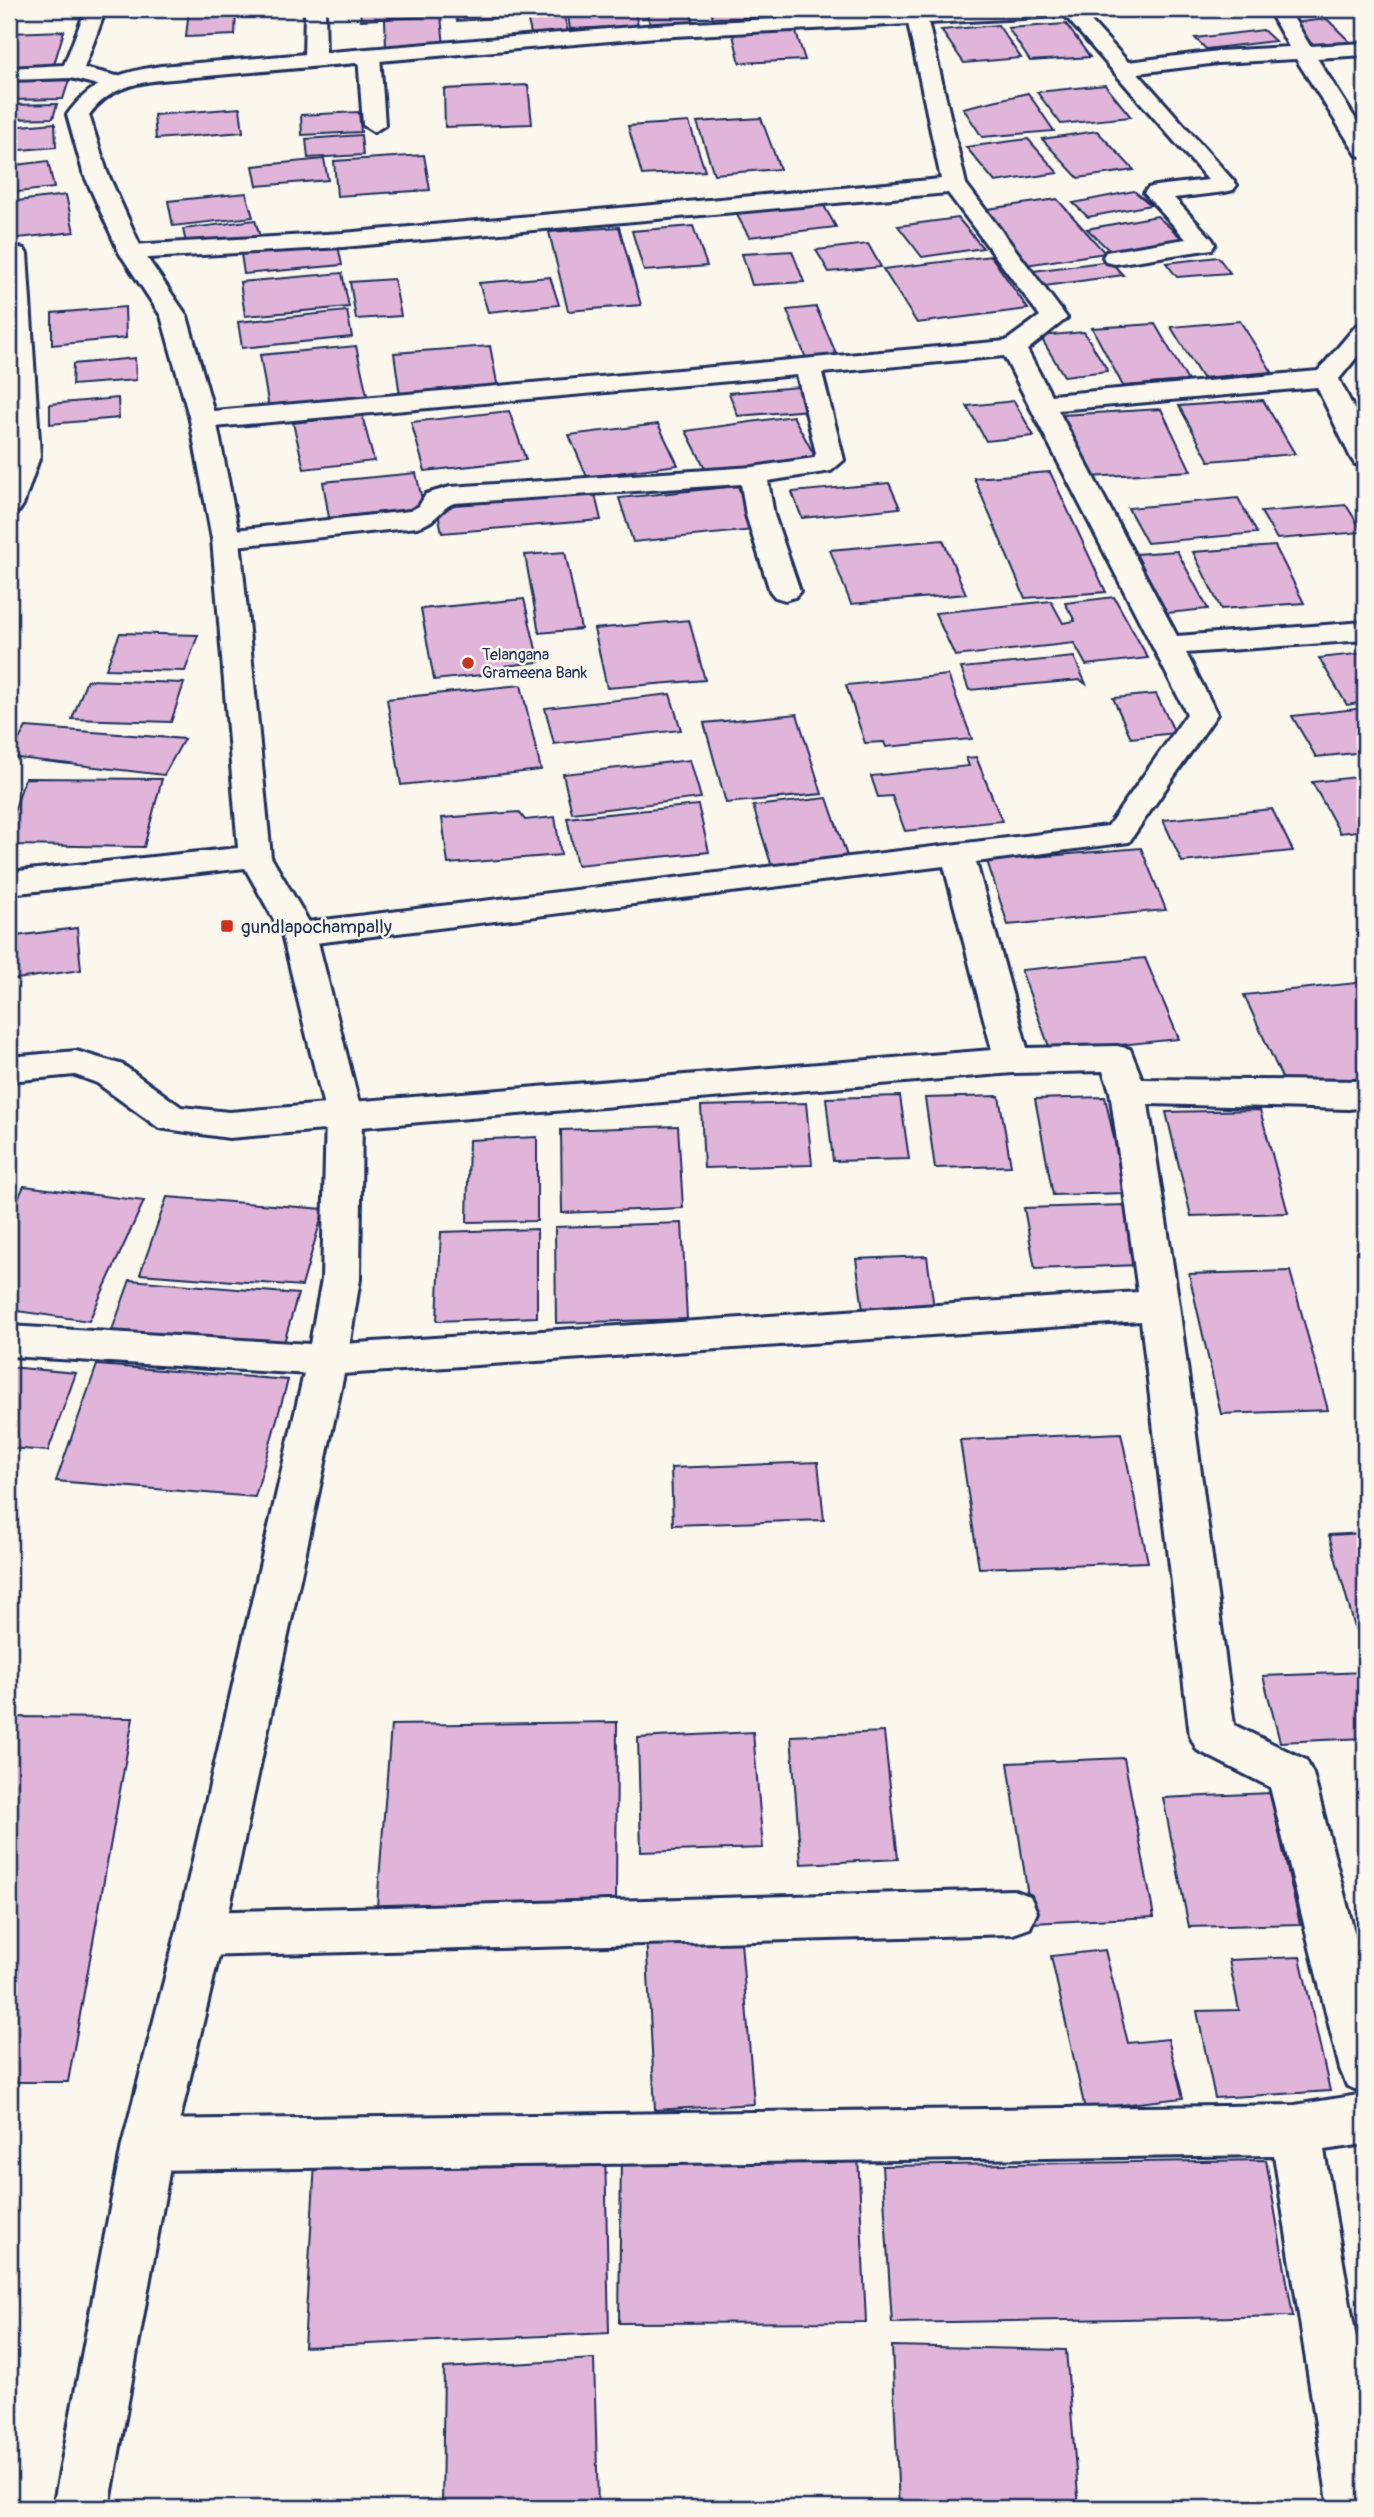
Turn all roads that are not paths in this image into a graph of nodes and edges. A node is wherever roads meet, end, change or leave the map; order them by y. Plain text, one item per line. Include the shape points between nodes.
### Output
1 (96, 9) edge
2 (315, 9) edge
3 (1076, 9) edge
4 (1278, 9) edge
5 (915, 13) edge
6 (1365, 49) edge
7 (1304, 53) junction
8 (369, 55) junction
9 (315, 59) junction
10 (1122, 69) junction
11 (72, 71) junction
12 (9, 74) edge
13 (113, 82) junction
14 (374, 125) dead end
15 (1365, 150) edge
16 (954, 186) junction
17 (131, 253) junction
18 (15, 254) dead end
19 (1115, 257) dead end
20 (1365, 331) edge
21 (1013, 348) junction
22 (808, 368) junction
23 (1325, 378) junction
24 (1041, 404) junction
25 (203, 420) junction
26 (18, 456) edge
27 (1365, 458) edge
28 (753, 475) junction
29 (9, 505) edge
30 (226, 539) junction
31 (785, 591) dead end
32 (1365, 631) edge
33 (1166, 646) junction
34 (957, 852) junction
35 (255, 857) junction
36 (9, 883) edge
37 (299, 934) junction
38 (1013, 1061) junction
39 (9, 1069) edge
40 (1128, 1091) junction
41 (1365, 1094) edge
42 (344, 1115) junction
43 (1159, 1305) junction
44 (9, 1341) edge
45 (327, 1360) junction
46 (1013, 1912) dead end
47 (200, 1934) junction
48 (1365, 2068) edge
49 (1365, 2119) edge
50 (1295, 2130) junction
51 (148, 2145) junction
52 (80, 2508) edge
53 (1357, 2508) edge

1 - 11 street
2 - 9 street
3 - 5 street
3 - 10 street
4 - 7 street
5 - 8 street
5 - 16 street
6 - 7 street
7 - 10 street via 1168,61
7 - 15 street
8 - 9 street
8 - 14 street
9 - 13 street via 161,73
10 - 19 street via 1225,185 1156,193 1203,244
11 - 12 street
11 - 13 street
13 - 17 street via 87,101 78,115 95,172
16 - 17 street via 343,240
16 - 21 street via 1054,318
17 - 25 street via 174,316
18 - 26 street
20 - 23 street
21 - 22 street
21 - 24 street
22 - 25 street
22 - 28 street via 830,460 821,466
23 - 24 street
23 - 27 street
24 - 33 street
25 - 30 street
26 - 29 street
28 - 30 street via 450,495 436,500 430,511 416,519
28 - 31 street via 760,515
30 - 35 street
32 - 33 street
33 - 34 street via 1202,714 1118,835
34 - 37 street
34 - 38 street
35 - 36 street
35 - 37 street
37 - 42 street
38 - 40 street via 1117,1058
38 - 42 street
39 - 42 street via 76,1063 110,1074 173,1119 229,1125
40 - 41 street
40 - 43 street
42 - 45 street via 341,1279
43 - 45 street
43 - 48 street via 1213,1736 1290,1774
44 - 45 street
45 - 47 street
46 - 47 street
47 - 51 street
49 - 50 street
50 - 51 street
50 - 53 street
51 - 52 street

